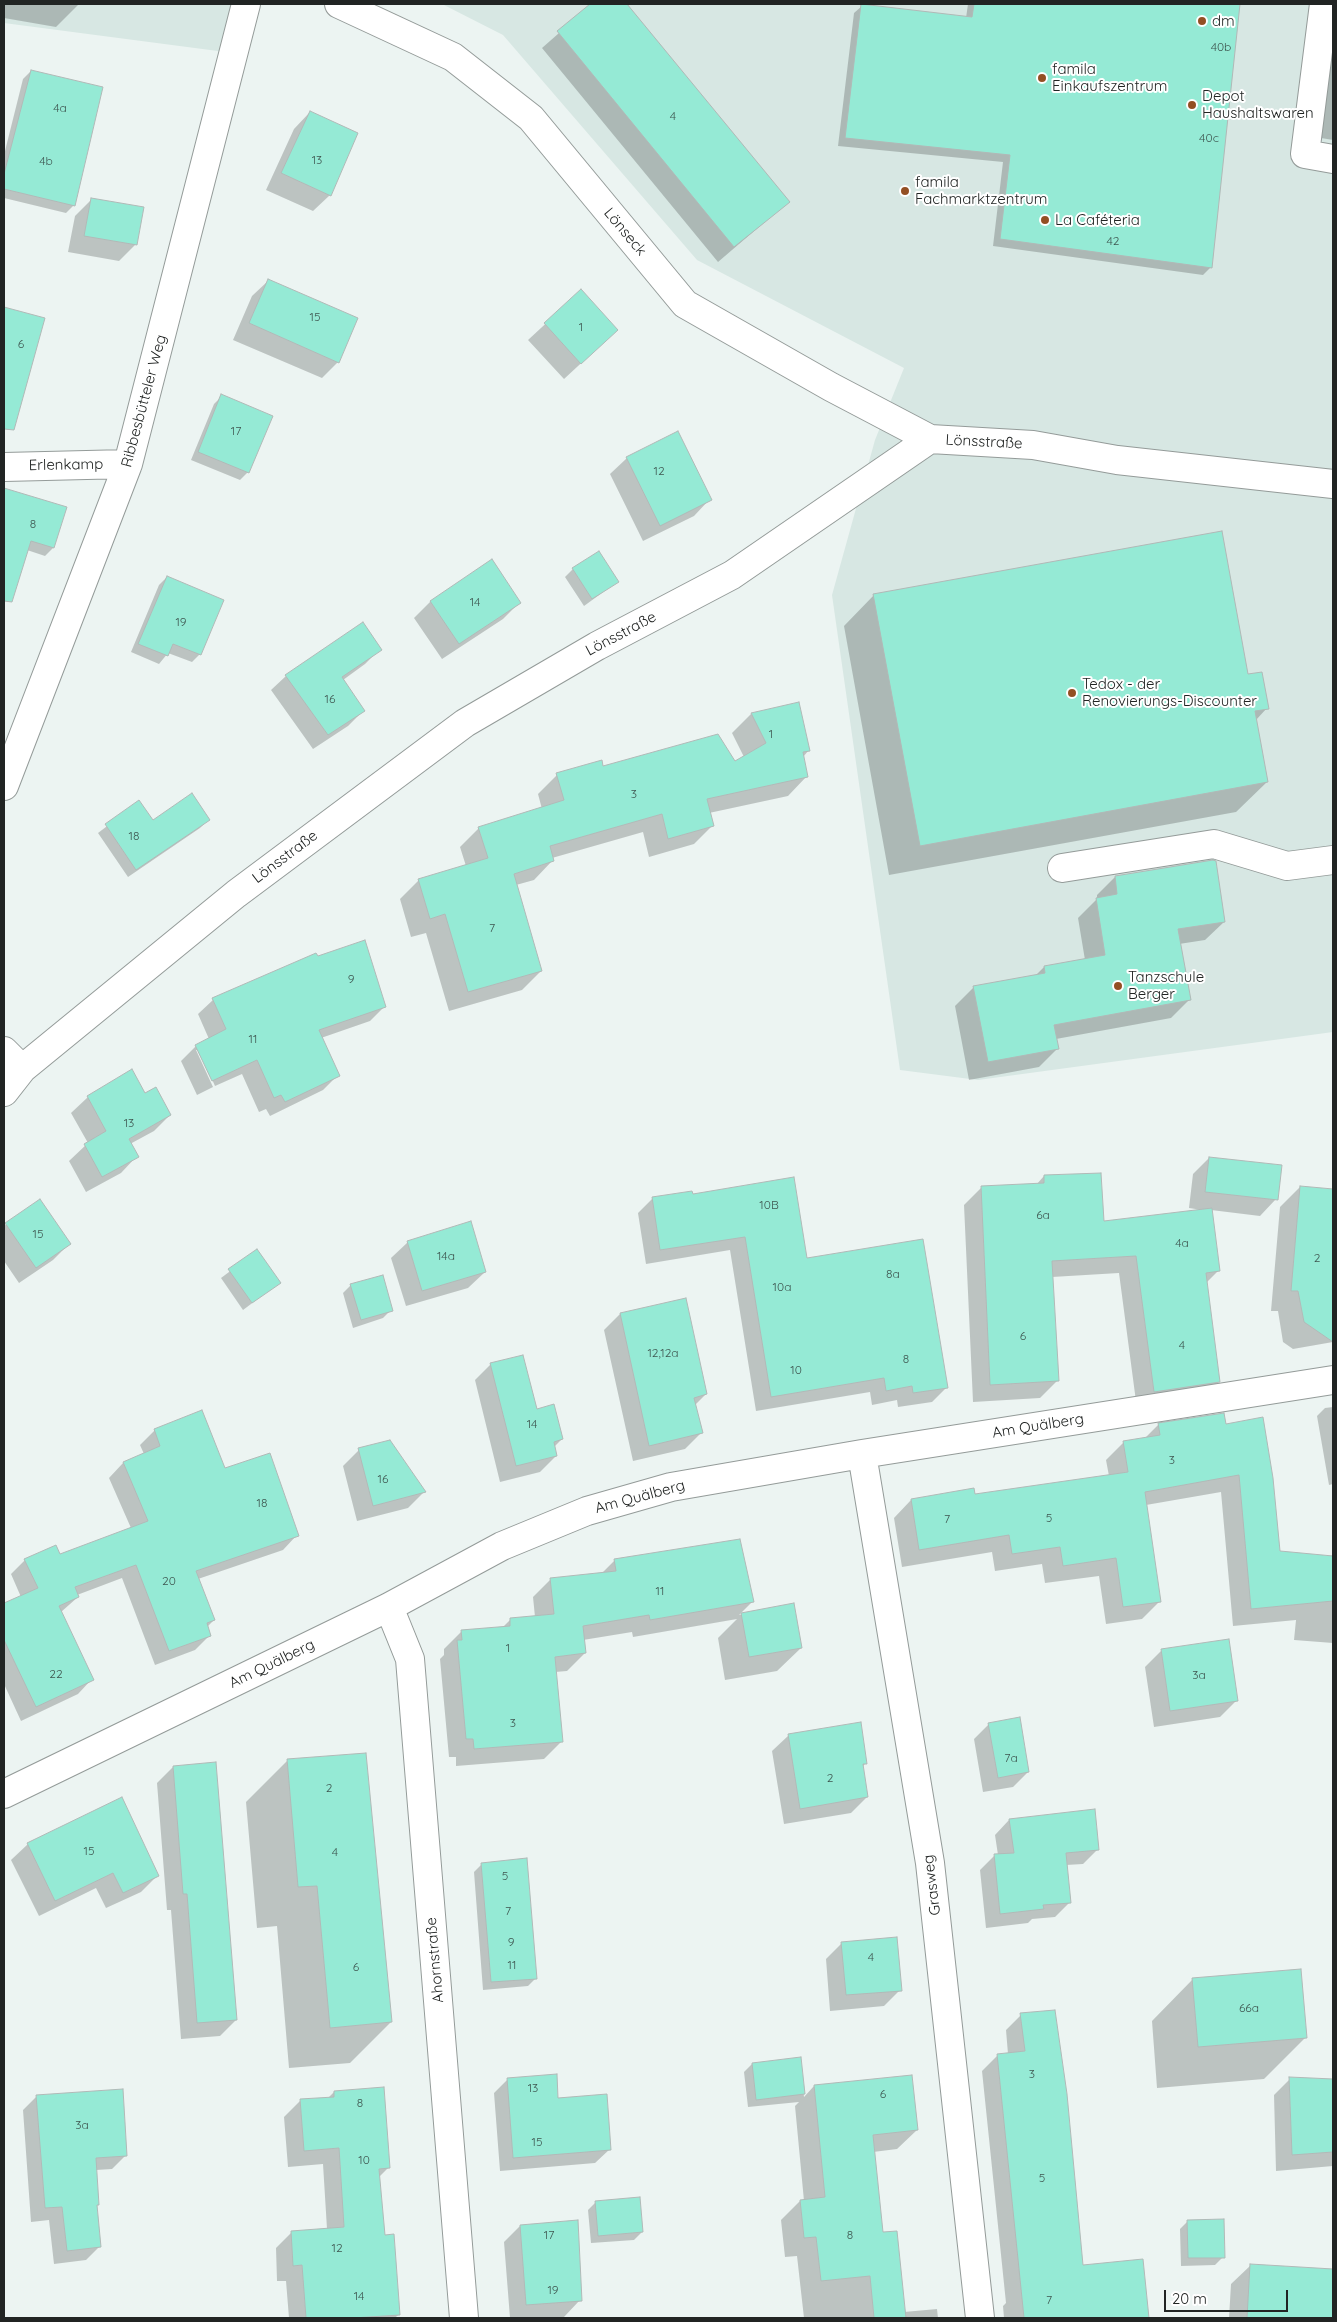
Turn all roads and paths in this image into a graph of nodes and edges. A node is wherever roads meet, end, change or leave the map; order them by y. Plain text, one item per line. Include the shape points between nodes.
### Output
1 (246, 4) edge
2 (339, 4) edge
3 (1324, 4) edge
4 (1333, 159) edge
5 (930, 439) junction
6 (128, 464) junction
7 (4, 467) edge
8 (1333, 484) edge
9 (4, 786) edge
10 (1333, 860) edge
11 (1062, 868) dead end
12 (13, 1060) edge
13 (4, 1092) edge
14 (1333, 1380) edge
15 (862, 1454) junction
16 (388, 1607) junction
17 (4, 1794) edge
18 (464, 2318) edge
19 (980, 2318) edge

1 - 6 street, Ribbesbütteler Weg
2 - 5 street, Lönseck via 453,57 531,118 685,304 831,388
3 - 4 street via 1305,154
5 - 8 street, Lönsstraße via 1033,445 1117,460
5 - 12 street, Lönsstraße via 732,575 597,646 464,722
6 - 7 street, Erlenkamp
6 - 9 street, Ribbesbütteler Weg
10 - 11 street via 1287,866 1214,844
12 - 13 street, Lönsstraße
14 - 15 street, Am Quälberg
15 - 16 street, Am Quälberg via 671,1487 587,1511 502,1546
15 - 19 street, Grasweg via 930,1863
16 - 17 street, Am Quälberg
16 - 18 street, Ahornstraße via 410,1659

